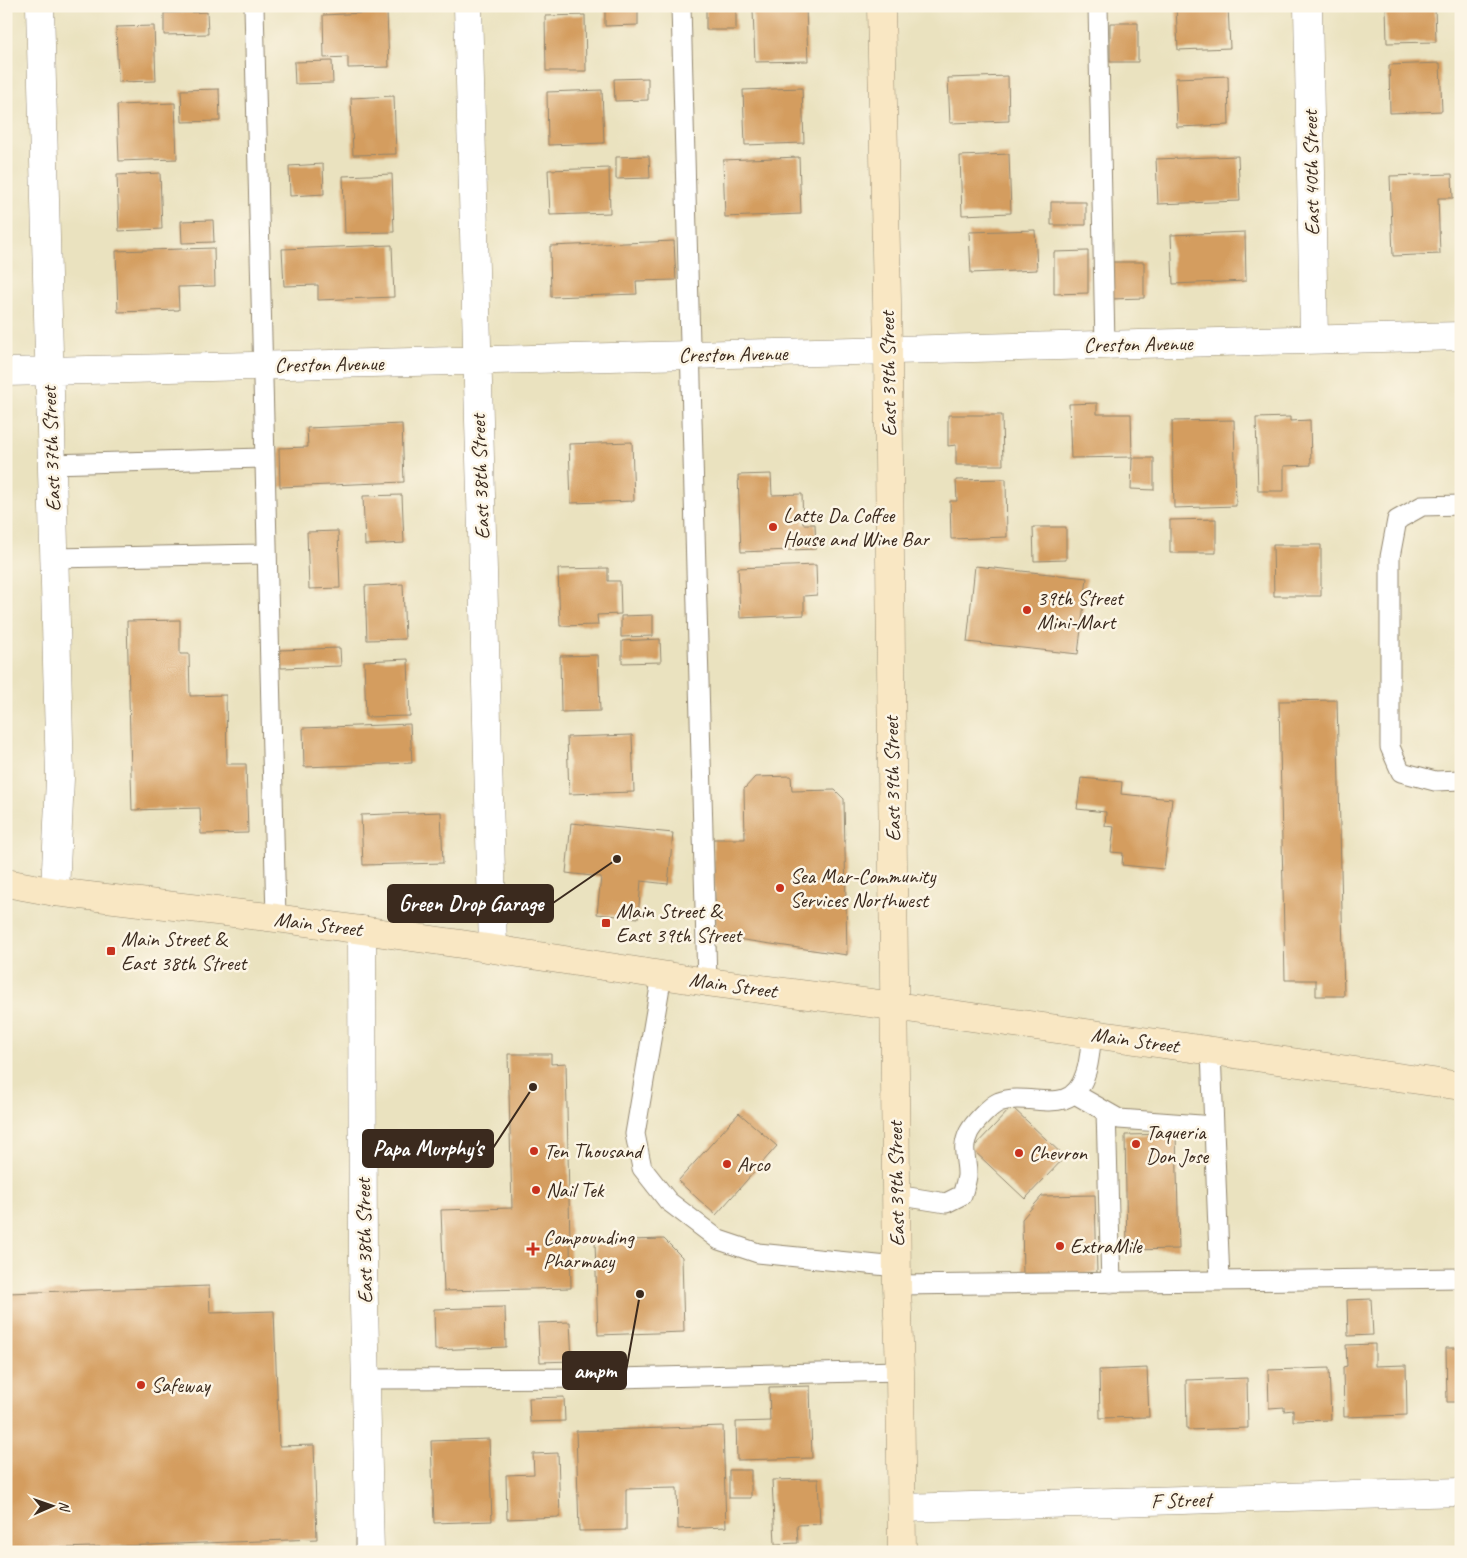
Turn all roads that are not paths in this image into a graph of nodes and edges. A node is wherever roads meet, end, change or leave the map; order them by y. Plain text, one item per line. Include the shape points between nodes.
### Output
1 (40, 6) edge
2 (254, 6) edge
3 (468, 6) edge
4 (681, 6) edge
5 (881, 6) edge
6 (1098, 6) edge
7 (1308, 6) edge
8 (1461, 336) edge
9 (1314, 339) junction
10 (1106, 345) junction
11 (888, 350) junction
12 (690, 355) junction
13 (477, 360) junction
14 (262, 366) junction
15 (48, 371) junction
16 (6, 372) edge
17 (265, 458) junction
18 (51, 464) junction
19 (1461, 505) edge
20 (267, 554) junction
21 (54, 558) junction
22 (1461, 780) edge
23 (6, 883) edge
24 (55, 892) junction
25 (276, 918) junction
26 (362, 930) junction
27 (493, 948) junction
28 (662, 975) junction
29 (707, 982) junction
30 (894, 1006) junction
31 (1092, 1034) junction
32 (1210, 1051) junction
33 (1461, 1086) edge
34 (1075, 1094) junction
35 (1106, 1112) junction
36 (1214, 1126) junction
37 (896, 1195) junction
38 (897, 1276) junction
39 (1461, 1278) edge
40 (1220, 1281) junction
41 (1111, 1283) junction
42 (900, 1371) junction
43 (366, 1379) junction
44 (1461, 1492) edge
45 (901, 1508) junction
46 (370, 1552) edge
47 (902, 1552) edge

1 - 15 street, East 37th Street
2 - 14 lane
3 - 13 street, East 38th Street
4 - 12 lane
5 - 11 main road, East 39th Street
6 - 10 lane
7 - 9 street, East 40th Street
8 - 9 street, Creston Avenue
9 - 10 street, Creston Avenue
10 - 11 street, Creston Avenue
11 - 12 street, Creston Avenue
11 - 30 main road, East 39th Street
12 - 13 street, Creston Avenue
12 - 29 lane
13 - 14 street, Creston Avenue
13 - 27 street, East 38th Street
14 - 15 street, Creston Avenue
14 - 17 lane
15 - 16 street, Creston Avenue
15 - 18 street, East 37th Street
17 - 18 lane
17 - 20 lane
18 - 21 street, East 37th Street
19 - 22 lane via 1422,506 1397,520 1390,557 1390,747 1401,772 1435,781
20 - 21 lane
20 - 25 lane
21 - 24 street, East 37th Street via 60,778
23 - 24 main road, Main Street
24 - 25 main road, Main Street
25 - 26 main road, Main Street
26 - 27 main road, Main Street
26 - 43 street, East 38th Street
27 - 28 main road, Main Street
28 - 29 main road, Main Street
28 - 38 lane via 635,1134 642,1168 668,1201 720,1240 758,1254
29 - 30 main road, Main Street
30 - 31 main road, Main Street
30 - 37 main road, East 39th Street
31 - 32 main road, Main Street
31 - 34 lane via 1085,1076
32 - 33 main road, Main Street
32 - 36 lane
34 - 35 lane
34 - 37 lane via 1055,1102 1019,1099 998,1102 981,1116 969,1132 964,1150 967,1175 962,1195 946,1202
35 - 36 lane via 1119,1119
35 - 41 lane
36 - 40 lane
37 - 38 main road, East 39th Street
38 - 41 lane
38 - 42 main road, East 39th Street
39 - 40 lane
40 - 41 lane
42 - 43 lane via 617,1378
42 - 45 main road, East 39th Street
43 - 46 street, East 38th Street
44 - 45 street, F Street
45 - 47 main road, East 39th Street

